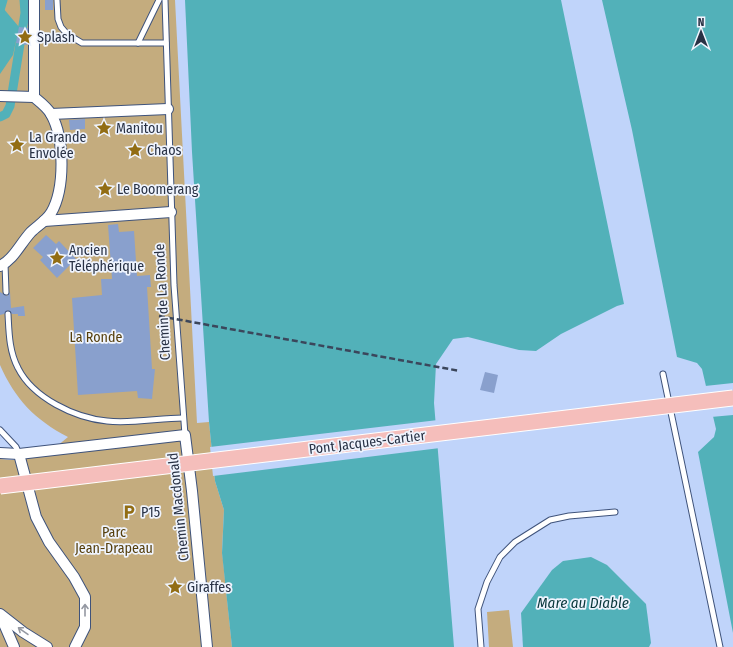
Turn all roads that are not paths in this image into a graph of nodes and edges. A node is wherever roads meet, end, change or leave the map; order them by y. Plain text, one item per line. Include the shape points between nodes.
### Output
1 (34, 0) edge
2 (58, 0) edge
3 (159, 0) edge
4 (164, 0) edge
5 (138, 43) junction
6 (166, 43) junction
7 (0, 96) edge
8 (34, 97) junction
9 (168, 109) junction
10 (51, 114) junction
11 (171, 212) junction
12 (44, 221) junction
13 (2, 265) edge
14 (6, 292) dead end
15 (8, 314) dead end
16 (663, 374) dead end
17 (733, 398) edge
18 (183, 418) junction
19 (0, 430) edge
20 (184, 435) junction
21 (0, 453) edge
22 (19, 454) junction
23 (0, 486) edge
24 (615, 512) dead end
25 (0, 614) edge
26 (14, 647) edge
27 (48, 647) edge
28 (75, 647) edge
29 (207, 647) edge
30 (481, 647) edge
31 (720, 647) edge

1 - 8 street
2 - 5 lane via 60,27 74,40 82,43
3 - 5 lane
4 - 6 lane, Chemin de La Ronde
5 - 6 lane
6 - 9 lane, Chemin de La Ronde
7 - 8 street
8 - 10 street
9 - 10 street
9 - 11 lane, Chemin de La Ronde
10 - 12 street via 56,124 61,174 55,203
11 - 12 street
11 - 18 lane, Chemin de La Ronde
12 - 13 street
13 - 14 lane
15 - 18 lane via 10,344 18,368 47,400 84,418 108,422
16 - 31 lane
17 - 23 main road, Pont Jacques-Cartier, bridge
18 - 20 lane, Chemin de La Ronde
19 - 22 lane
20 - 22 street
20 - 29 street, Chemin Macdonald
21 - 22 street
28 -> 22 street via 85,627 85,597 36,517
24 - 30 lane via 550,520 515,542 500,557 487,582 478,609
25 - 26 street
27 -> 25 street

